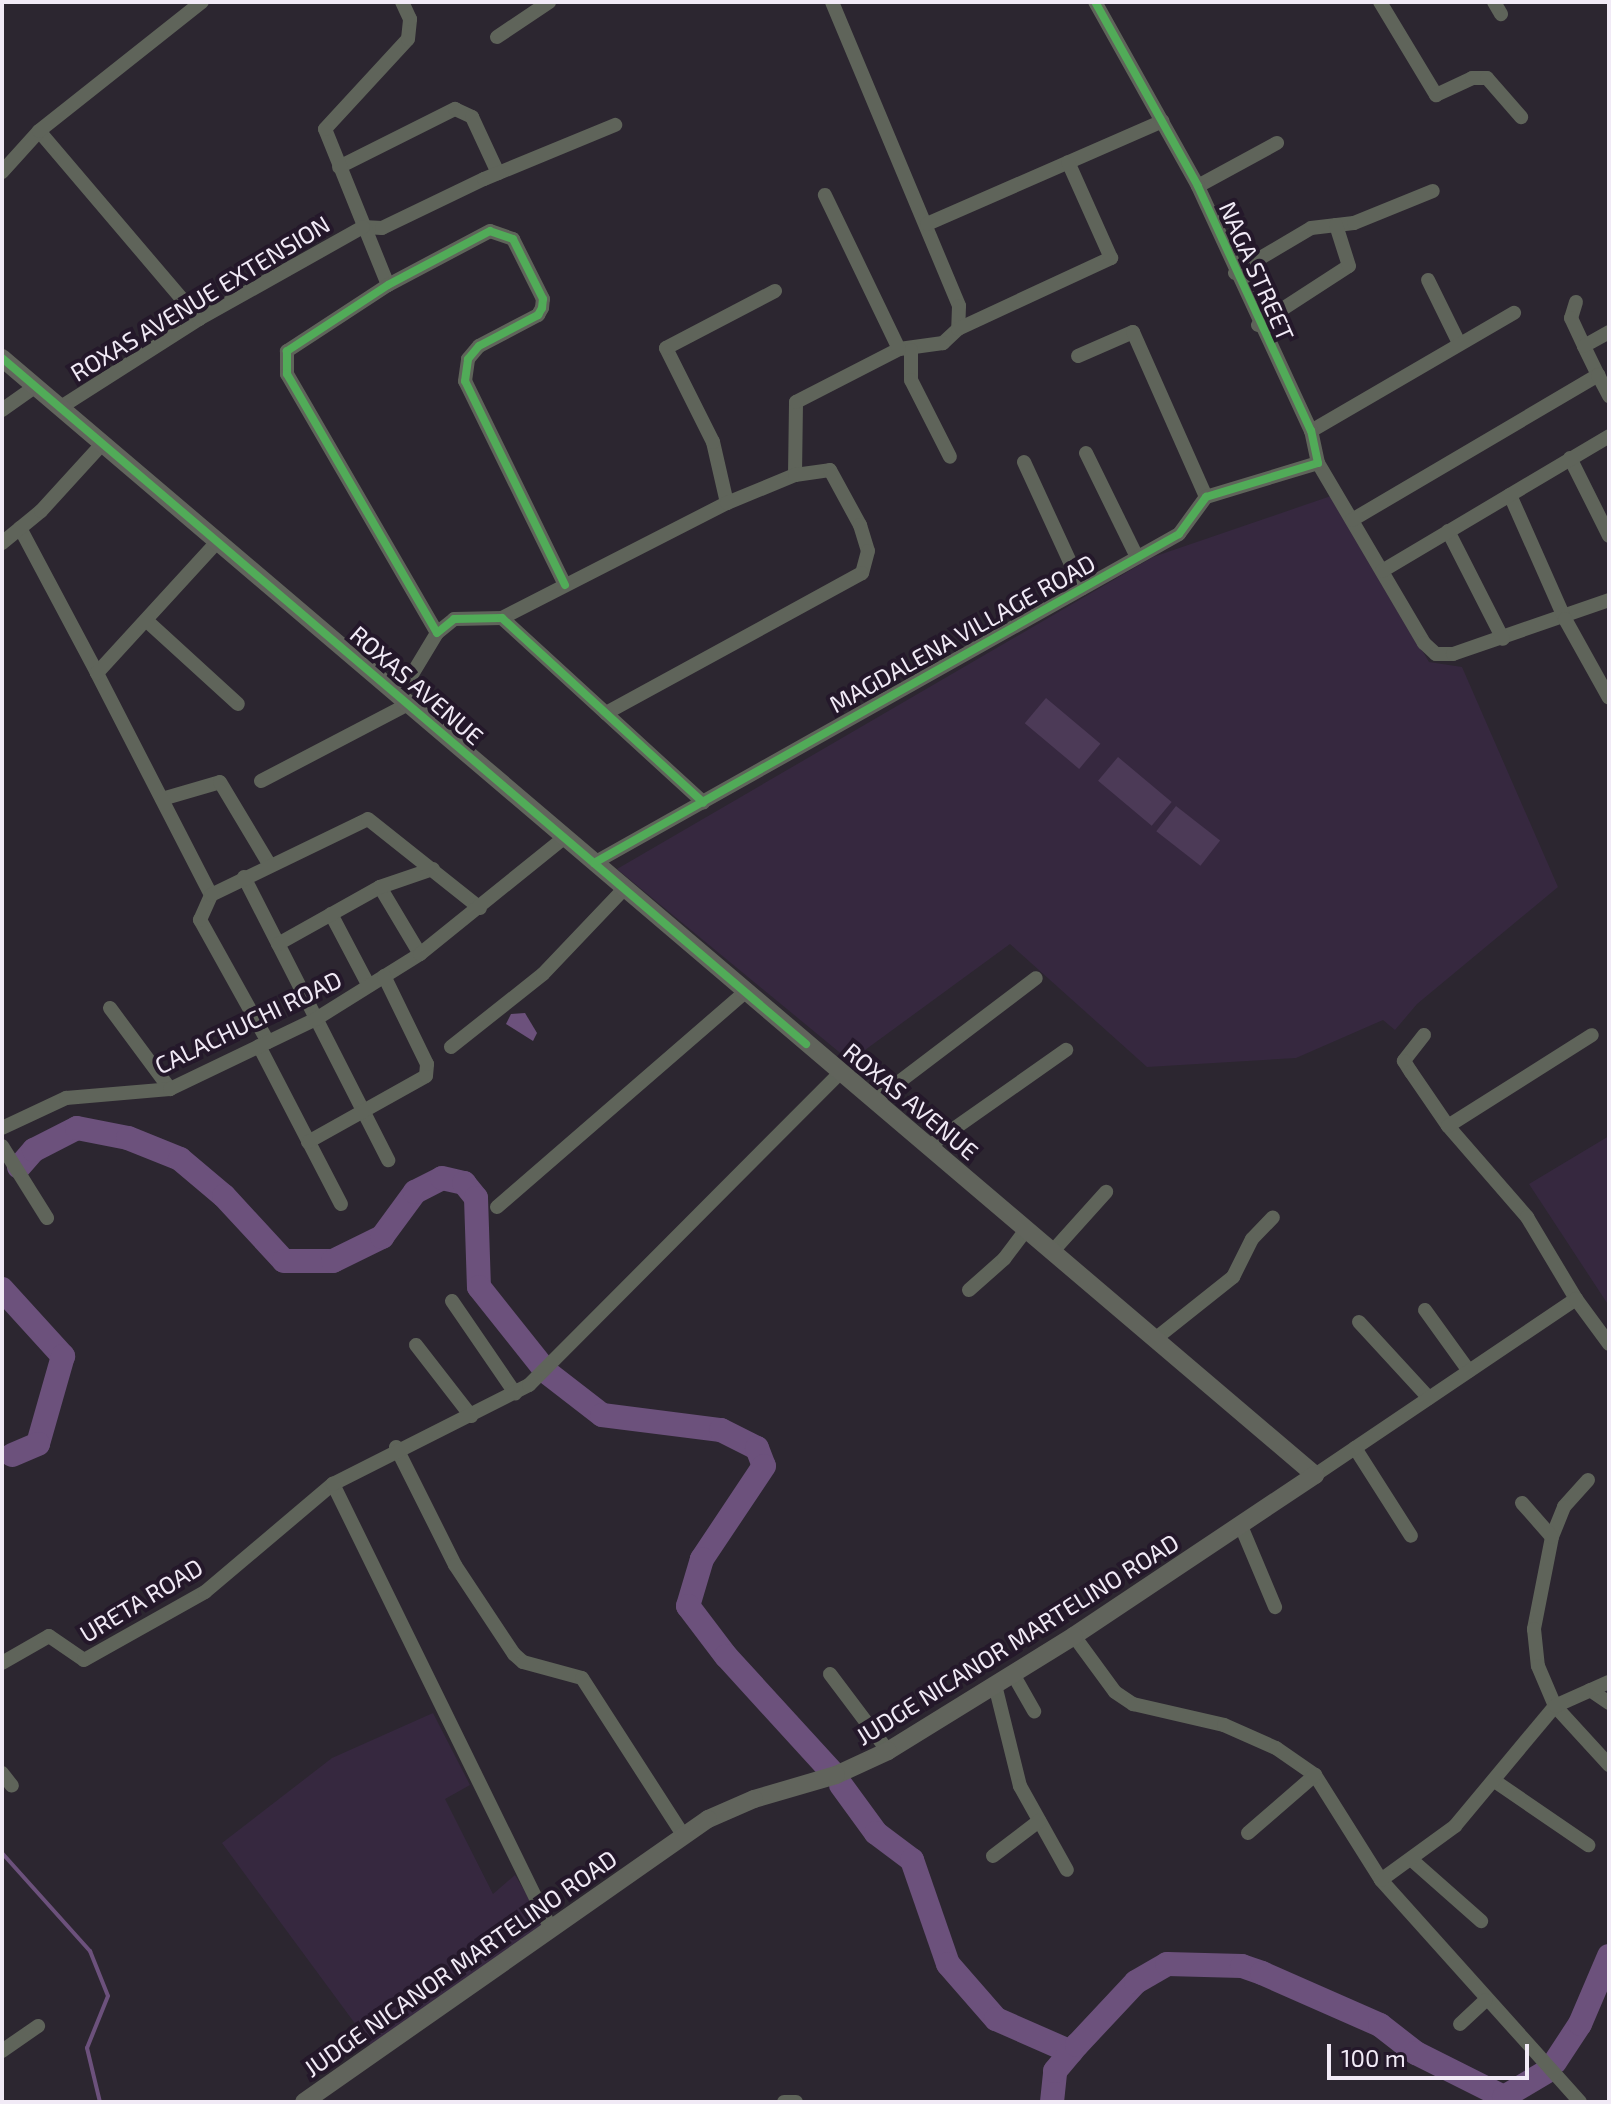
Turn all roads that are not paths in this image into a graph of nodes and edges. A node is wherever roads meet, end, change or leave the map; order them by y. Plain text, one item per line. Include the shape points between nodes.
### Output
1 (202, 2) edge
2 (402, 2) edge
3 (549, 2) edge
4 (832, 2) edge
5 (1380, 2) edge
6 (1100, 3) edge
7 (497, 37) dead end
8 (1521, 117) dead end
9 (1163, 121) junction
10 (615, 125) dead end
11 (39, 131) junction
12 (1277, 143) dead end
13 (1068, 162) junction
14 (339, 167) junction
15 (2, 172) edge
16 (498, 173) junction
17 (1198, 186) junction
18 (1433, 191) dead end
19 (825, 195) dead end
20 (927, 224) junction
21 (1336, 225) junction
22 (363, 227) junction
23 (1235, 273) junction
24 (1428, 280) dead end
25 (388, 285) junction
26 (775, 291) dead end
27 (1576, 302) dead end
28 (1514, 313) dead end
29 (199, 319) junction
30 (1258, 325) junction
31 (958, 329) junction
32 (1609, 332) edge
33 (1459, 343) junction
34 (1584, 346) junction
35 (905, 350) junction
36 (1078, 356) dead end
37 (2, 358) edge
38 (1598, 375) junction
39 (36, 386) junction
40 (1608, 391) edge
41 (61, 407) junction
42 (2, 410) edge
43 (1311, 431) junction
44 (1609, 436) edge
45 (103, 443) junction
46 (1086, 453) dead end
47 (950, 457) dead end
48 (1570, 458) junction
49 (1024, 462) dead end
50 (1318, 463) junction
51 (795, 475) junction
52 (1510, 495) junction
53 (1206, 497) junction
54 (727, 503) junction
55 (1352, 520) junction
56 (20, 528) junction
57 (1448, 531) junction
58 (1609, 536) edge
59 (218, 541) junction
60 (2, 543) edge
61 (1137, 557) junction
62 (1382, 571) junction
63 (565, 585) junction
64 (1082, 588) junction
65 (1609, 600) edge
66 (502, 618) junction
67 (1565, 619) junction
68 (147, 621) junction
69 (437, 633) junction
70 (1503, 639) junction
71 (97, 673) junction
72 (1609, 698) edge
73 (403, 700) junction
74 (238, 704) dead end
75 (606, 713) junction
76 (261, 781) dead end
77 (162, 799) junction
78 (703, 802) junction
79 (564, 838) junction
80 (594, 863) junction
81 (269, 864) junction
82 (433, 869) junction
83 (244, 877) junction
84 (380, 887) junction
85 (624, 889) junction
86 (211, 895) junction
87 (480, 908) junction
88 (331, 914) junction
89 (278, 944) junction
90 (420, 954) junction
91 (384, 976) junction
92 (1036, 978) dead end
93 (369, 986) junction
94 (745, 992) junction
95 (110, 1008) dead end
96 (316, 1019) junction
97 (1424, 1035) dead end
98 (1592, 1035) dead end
99 (263, 1044) junction
100 (451, 1047) dead end
101 (1066, 1050) dead end
102 (840, 1073) junction
103 (170, 1089) junction
104 (874, 1101) junction
105 (363, 1111) junction
106 (1448, 1126) junction
107 (2, 1128) edge
108 (308, 1142) junction
109 (2, 1146) edge
110 (928, 1147) junction
111 (388, 1160) dead end
112 (1106, 1192) dead end
113 (341, 1204) dead end
114 (497, 1207) dead end
115 (1273, 1217) dead end
116 (47, 1218) dead end
117 (1026, 1230) junction
118 (1052, 1252) junction
119 (969, 1290) dead end
120 (1576, 1299) junction
121 (452, 1301) dead end
122 (1425, 1310) dead end
123 (1359, 1322) dead end
124 (1155, 1339) junction
125 (1609, 1344) edge
126 (416, 1345) dead end
127 (1469, 1371) junction
128 (515, 1393) junction
129 (1429, 1398) junction
130 (471, 1416) junction
131 (396, 1447) junction
132 (1355, 1448) junction
133 (1315, 1475) junction
134 (1588, 1480) dead end
135 (333, 1484) junction
136 (1522, 1503) dead end
137 (1241, 1526) junction
138 (1411, 1536) dead end
139 (1552, 1537) junction
140 (1275, 1607) dead end
141 (1074, 1636) junction
142 (2, 1642) edge
143 (7, 1660) edge
144 (830, 1674) dead end
145 (1013, 1674) junction
146 (1609, 1682) edge
147 (995, 1685) junction
148 (1590, 1690) junction
149 (1609, 1703) edge
150 (1555, 1706) junction
151 (1034, 1711) dead end
152 (888, 1751) junction
153 (1609, 1765) edge
154 (2, 1773) edge
155 (1315, 1775) junction
156 (1496, 1782) junction
157 (12, 1786) dead end
158 (1039, 1821) junction
159 (1248, 1833) dead end
160 (683, 1835) junction
161 (1588, 1845) dead end
162 (993, 1856) dead end
163 (1413, 1861) junction
164 (1067, 1870) dead end
165 (1381, 1880) junction
166 (1481, 1921) dead end
167 (551, 1929) junction
168 (1486, 2000) junction
169 (1460, 2024) dead end
170 (38, 2026) dead end
171 (2, 2051) edge
172 (304, 2102) edge
173 (784, 2102) edge
174 (796, 2102) edge
175 (1580, 2102) edge

1 - 11 street
2 - 14 street via 410,19 408,39 325,129
3 - 7 street
4 - 20 street
5 - 8 street via 1436,95 1448,94 1472,78 1487,78
6 - 9 street, NAGA STREET
9 - 13 street
9 - 17 street, NAGA STREET
10 - 16 street, ROXAS AVENUE EXTENSION
11 - 15 street
11 - 29 street
12 - 17 street
13 - 20 street
13 - 31 street via 1111,258
14 - 16 street via 455,109 472,117
14 - 22 street
16 - 22 street, ROXAS AVENUE EXTENSION via 382,228
17 - 23 street, NAGA STREET
18 - 21 street
19 - 35 street
20 - 31 street via 959,306
21 - 23 street via 1311,228
21 - 30 street via 1349,266
22 - 25 street
22 - 29 street, ROXAS AVENUE EXTENSION
23 - 30 street, NAGA STREET
24 - 33 street
25 - 63 street via 490,231 513,239 543,299 542,308 479,346 468,359 465,381
25 - 69 street via 293,345 285,366
26 - 54 street via 666,348 713,442
27 - 34 street via 1571,318
28 - 33 street
29 - 41 street, ROXAS AVENUE EXTENSION
30 - 43 street, NAGA STREET
31 - 35 street via 943,343
32 - 34 street
33 - 43 street
34 - 38 street
35 - 47 street via 911,380
35 - 51 street via 796,402
36 - 53 street via 1133,332
37 - 39 main road, ROXAS AVENUE
38 - 40 street
38 - 55 street
39 - 41 main road, ROXAS AVENUE
39 - 42 street
41 - 45 main road, ROXAS AVENUE
43 - 50 street
44 - 48 street
45 - 56 street
45 - 59 main road, ROXAS AVENUE
46 - 61 street
48 - 52 street
48 - 58 street
49 - 64 street
50 - 53 street
50 - 55 street
51 - 54 street
51 - 75 street via 820,468 830,470 842,484 868,551 862,573
52 - 57 street
52 - 67 street
53 - 61 street, MAGDALENA VILLAGE ROAD via 1179,534
54 - 63 street
55 - 62 street
56 - 60 street
56 - 71 street
57 - 62 street
57 - 70 street
59 - 68 street
59 - 73 main road, ROXAS AVENUE
61 - 64 street, MAGDALENA VILLAGE ROAD
62 - 70 street via 1424,643 1436,654
63 - 66 street
64 - 78 street, MAGDALENA VILLAGE ROAD
65 - 67 street
66 - 69 street via 454,619
66 - 75 street
67 - 70 street
67 - 72 street
68 - 71 street
68 - 74 street
69 - 73 street
71 - 77 street
73 - 76 street
73 - 79 main road, ROXAS AVENUE
75 - 78 street
77 - 81 street via 220,782
77 - 86 street
78 - 80 street, MAGDALENA VILLAGE ROAD
79 - 80 main road, ROXAS AVENUE
79 - 87 street, CALACHUCHI ROAD
80 - 85 main road, ROXAS AVENUE
81 - 82 street via 362,818 374,821
81 - 83 street
82 - 84 street
82 - 87 street
83 - 86 street
83 - 89 street
84 - 88 street
84 - 90 street
85 - 94 main road, ROXAS AVENUE
85 - 100 street via 543,974
86 - 99 street via 200,920
87 - 90 street, CALACHUCHI ROAD
88 - 89 street
88 - 93 street
89 - 96 street
90 - 91 street, CALACHUCHI ROAD
91 - 93 street, CALACHUCHI ROAD
91 - 105 street via 428,1070 426,1076
92 - 104 street
93 - 96 street, CALACHUCHI ROAD
94 - 102 main road, ROXAS AVENUE
94 - 114 street
95 - 103 street
96 - 99 street, CALACHUCHI ROAD
96 - 105 street
97 - 106 street via 1404,1061
98 - 106 street
99 - 103 street, CALACHUCHI ROAD
99 - 108 street
101 - 110 street
102 - 104 main road, ROXAS AVENUE
102 - 128 street via 541,1374
103 - 107 street, CALACHUCHI ROAD via 66,1098
104 - 110 main road, ROXAS AVENUE
105 - 108 street
105 - 111 street
106 - 120 street via 1527,1217
108 - 113 street
109 - 116 street
110 - 117 main road, ROXAS AVENUE
112 - 118 street
115 - 124 street via 1252,1239 1233,1277
117 - 118 main road, ROXAS AVENUE
117 - 119 street via 1004,1259
118 - 124 main road, ROXAS AVENUE
120 - 125 street
120 - 127 street, JUDGE NICANOR MARTELINO ROAD
121 - 128 street
122 - 127 street
123 - 129 street
124 - 133 main road, ROXAS AVENUE
126 - 130 street
127 - 129 street, JUDGE NICANOR MARTELINO ROAD
128 - 130 street
129 - 132 street, JUDGE NICANOR MARTELINO ROAD
130 - 131 street
131 - 135 street
131 - 160 street via 455,1565 514,1654 523,1662 582,1678
132 - 133 street, JUDGE NICANOR MARTELINO ROAD
132 - 138 street
133 - 137 main road, JUDGE NICANOR MARTELINO ROAD
134 - 139 street via 1564,1507
135 - 143 street, URETA ROAD via 205,1592 84,1660 49,1636
135 - 167 street
136 - 139 street
137 - 140 street
137 - 141 main road, JUDGE NICANOR MARTELINO ROAD
139 - 150 street via 1534,1629 1538,1666
141 - 145 main road, JUDGE NICANOR MARTELINO ROAD
141 - 155 street via 1115,1692 1133,1704 1224,1725 1276,1748
142 - 143 street
144 - 152 street
145 - 147 main road, JUDGE NICANOR MARTELINO ROAD
145 - 151 street
146 - 148 street
147 - 152 main road, JUDGE NICANOR MARTELINO ROAD
147 - 158 street via 1012,1767
148 - 149 street
148 - 150 street
150 - 153 street
150 - 156 street
152 - 160 main road, JUDGE NICANOR MARTELINO ROAD via 836,1775 733,1807
154 - 157 street
155 - 159 street
155 - 165 street
156 - 161 street
156 - 163 street
158 - 162 street
158 - 164 street
160 - 167 main road, JUDGE NICANOR MARTELINO ROAD
163 - 165 street
163 - 166 street
165 - 168 street
167 - 172 main road, JUDGE NICANOR MARTELINO ROAD
168 - 169 street
168 - 175 street
170 - 171 street
173 - 174 street

